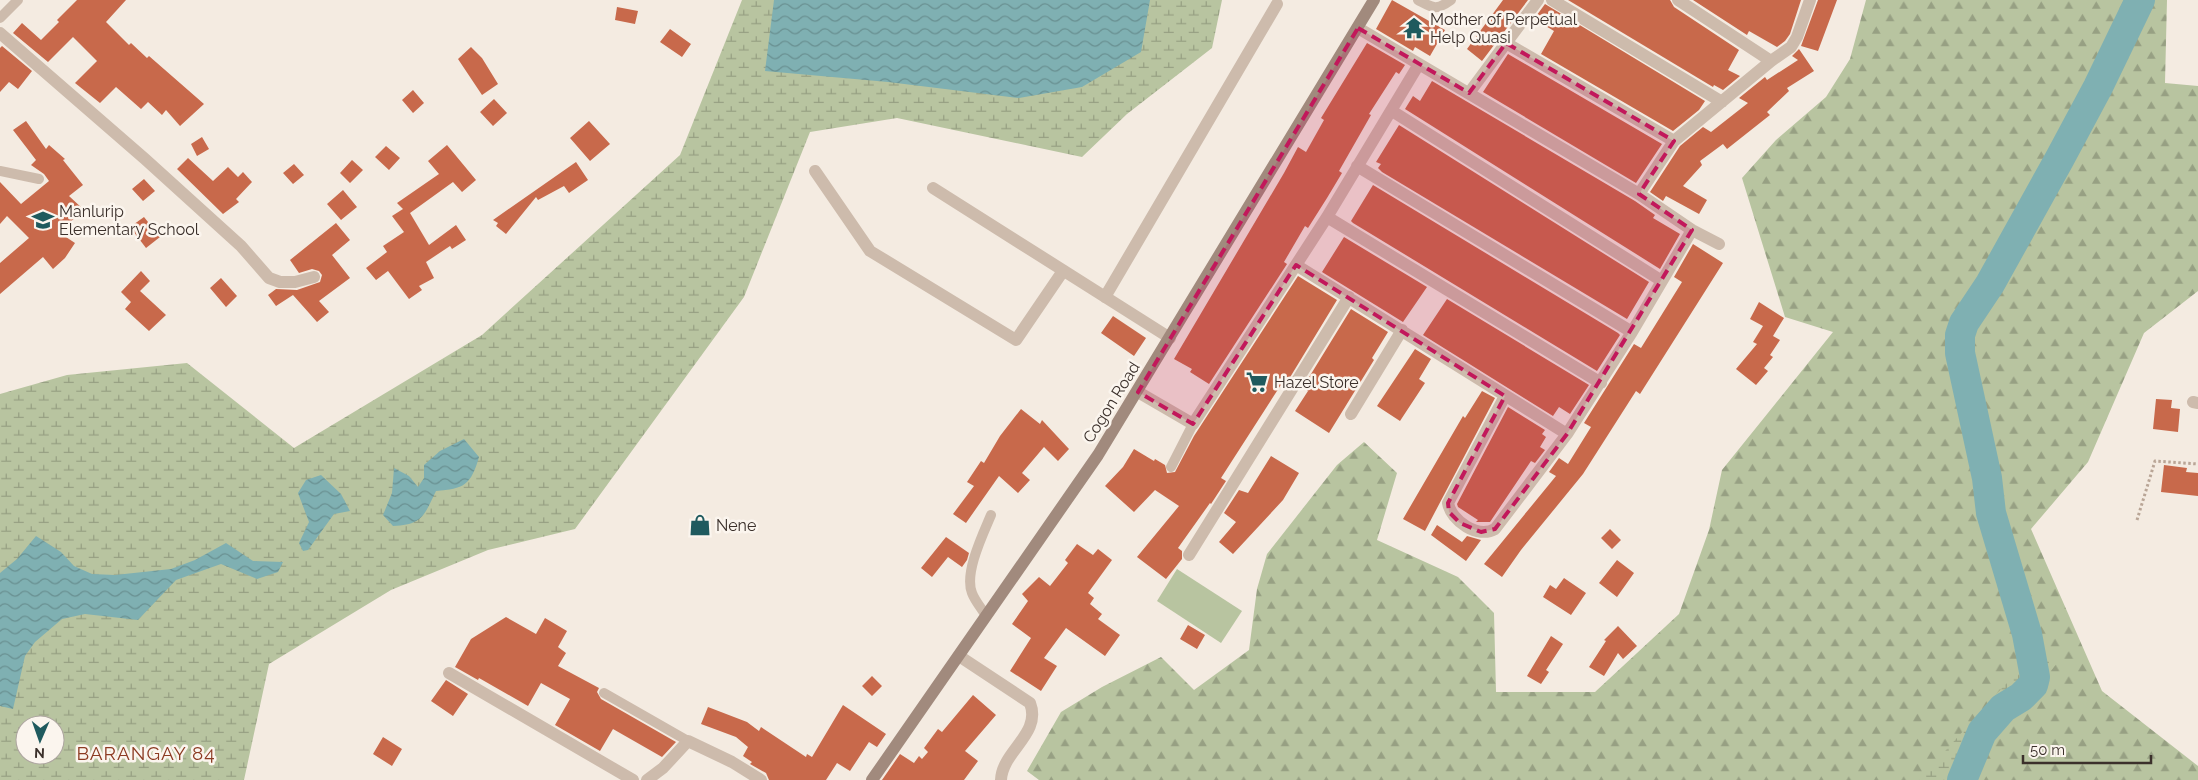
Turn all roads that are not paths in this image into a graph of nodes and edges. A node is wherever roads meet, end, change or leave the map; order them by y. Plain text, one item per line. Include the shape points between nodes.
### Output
1 (18, 0) edge
2 (1374, 0) edge
3 (1418, 0) edge
4 (1451, 0) edge
5 (1538, 0) edge
6 (1552, 0) edge
7 (1678, 0) edge
8 (1805, 2) edge
9 (1277, 4) dead end
10 (0, 18) edge
11 (1358, 28) junction
12 (0, 33) edge
13 (1506, 43) junction
14 (1771, 61) junction
15 (1419, 64) junction
16 (1469, 93) junction
17 (1722, 102) junction
18 (1392, 111) junction
19 (1674, 141) junction
20 (1357, 166) junction
21 (0, 171) edge
22 (815, 171) dead end
23 (39, 179) dead end
24 (932, 188) dead end
25 (1639, 194) junction
26 (1328, 217) junction
27 (1692, 230) junction
28 (1718, 244) dead end
29 (1296, 265) junction
30 (1064, 271) junction
31 (314, 277) dead end
32 (1662, 281) junction
33 (1105, 297) junction
34 (1349, 297) junction
35 (1402, 330) junction
36 (1632, 332) junction
37 (1170, 338) junction
38 (1601, 383) junction
39 (1138, 392) junction
40 (1505, 396) junction
41 (1351, 414) dead end
42 (1193, 424) junction
43 (1568, 434) junction
44 (1171, 467) dead end
45 (991, 515) dead end
46 (1189, 555) dead end
47 (986, 616) junction
48 (959, 656) junction
49 (449, 673) dead end
50 (604, 693) dead end
51 (688, 741) junction
52 (633, 780) edge
53 (647, 780) edge
54 (761, 780) edge
55 (872, 780) edge
56 (1000, 780) edge

1 - 10 lane
2 - 11 street, Cogon Road
3 - 4 lane via 1431,8 1441,7
5 - 13 street
6 - 17 street
7 - 14 street
8 - 14 street via 1797,38 1791,47
9 - 33 street
11 - 15 street
11 - 37 street, Cogon Road
12 - 31 street via 241,246 269,278 295,282
13 - 16 street
13 - 19 street
14 - 17 street
15 - 16 street
15 - 18 street
16 - 25 street
17 - 19 street
18 - 20 street
18 - 32 street
19 - 25 street
20 - 26 street
20 - 36 street
21 - 23 lane
22 - 30 street via 870,251 1016,340
24 - 30 street
25 - 27 street
26 - 29 street
26 - 38 street
27 - 28 street
27 - 32 street
29 - 34 street
29 - 42 street
30 - 33 street
32 - 36 street
33 - 37 street
34 - 35 street
34 - 46 street
35 - 40 street
35 - 41 street
36 - 38 street
37 - 39 street, Cogon Road
38 - 43 street
39 - 42 street
39 - 47 street, Cogon Road
40 - 43 street
40 - 43 street via 1448,503 1449,512 1460,523 1481,532 1495,528
42 - 44 lane
45 - 47 lane via 976,548 969,580 972,593
47 - 48 street, Cogon Road
48 - 55 street, Cogon Road
48 - 56 street via 1030,703 1034,713 1030,728 1008,760
49 - 52 street
50 - 51 lane
51 - 53 street
51 - 54 street

